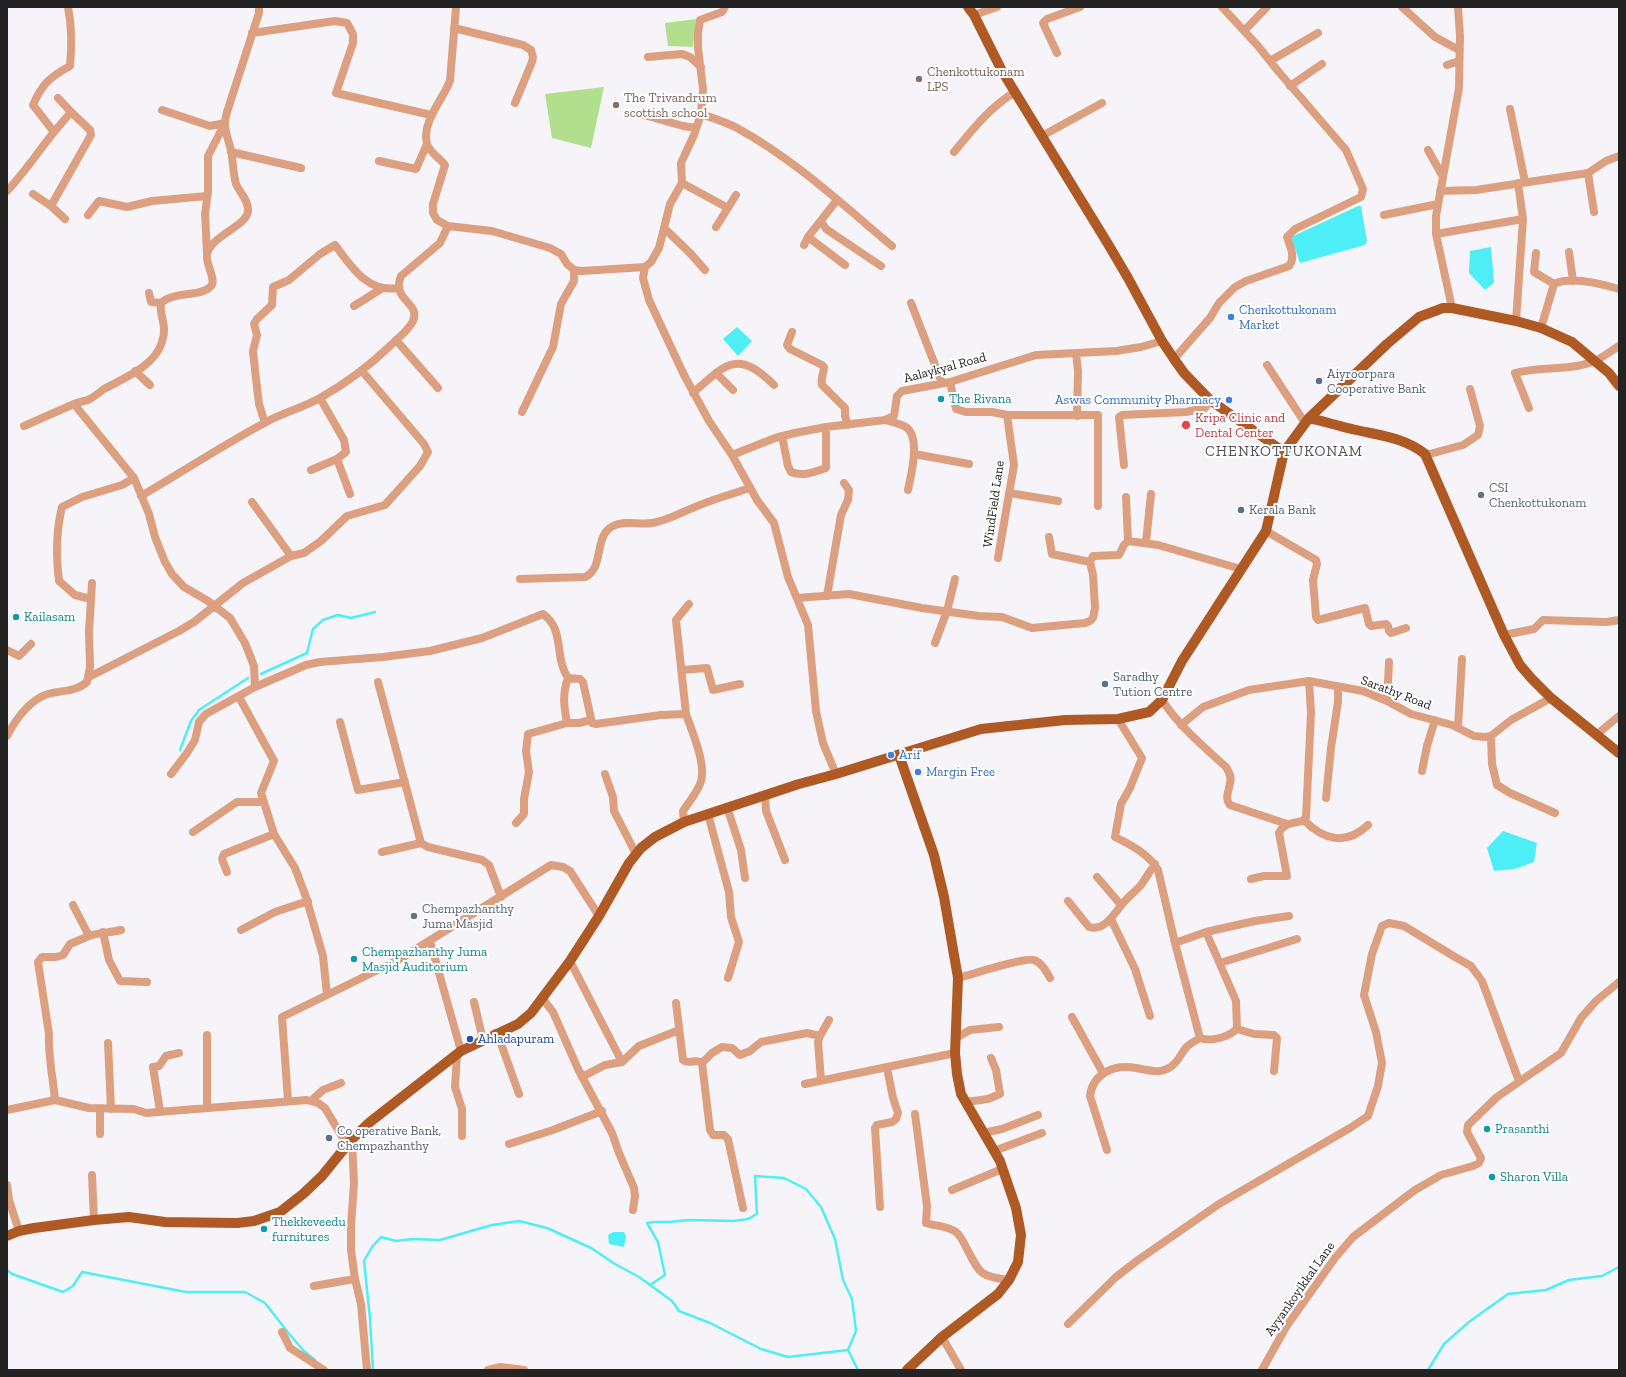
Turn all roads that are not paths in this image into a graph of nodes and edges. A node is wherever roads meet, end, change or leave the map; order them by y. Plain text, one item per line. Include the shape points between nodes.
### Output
1 (68, 7) edge
2 (259, 7) edge
3 (456, 7) edge
4 (725, 7) edge
5 (997, 7) edge
6 (1080, 7) edge
7 (1222, 7) edge
8 (1267, 7) edge
9 (1402, 7) edge
10 (1458, 7) edge
11 (971, 11) edge
12 (454, 28) junction
13 (1244, 31) junction
14 (1318, 32) dead end
15 (252, 33) junction
16 (1459, 50) junction
17 (1058, 53) dead end
18 (648, 57) dead end
19 (1270, 61) junction
20 (1459, 61) junction
21 (1322, 64) dead end
22 (1447, 65) dead end
23 (701, 68) junction
24 (1290, 86) junction
25 (1015, 92) junction
26 (58, 98) dead end
27 (1102, 102) dead end
28 (515, 103) dead end
29 (1510, 108) dead end
30 (162, 110) dead end
31 (70, 112) junction
32 (701, 114) junction
33 (431, 115) junction
34 (644, 115) dead end
35 (225, 123) junction
36 (696, 128) junction
37 (54, 132) junction
38 (1042, 136) junction
39 (427, 144) junction
40 (1428, 150) dead end
41 (231, 152) junction
42 (954, 152) dead end
43 (1619, 156) edge
44 (379, 161) dead end
45 (301, 168) dead end
46 (1588, 172) junction
47 (1443, 177) junction
48 (1522, 182) junction
49 (682, 183) junction
50 (7, 191) edge
51 (1440, 191) junction
52 (33, 194) dead end
53 (736, 195) dead end
54 (208, 196) junction
55 (837, 200) junction
56 (1438, 204) junction
57 (50, 206) junction
58 (728, 208) junction
59 (1594, 212) dead end
60 (88, 215) dead end
61 (1384, 215) dead end
62 (64, 219) dead end
63 (1523, 219) junction
64 (821, 221) junction
65 (448, 226) junction
66 (716, 227) dead end
67 (664, 228) junction
68 (1436, 234) junction
69 (808, 237) junction
70 (804, 245) dead end
71 (892, 246) dead end
72 (1569, 252) dead end
73 (1536, 253) dead end
74 (207, 254) junction
75 (845, 265) dead end
76 (645, 266) junction
77 (881, 266) dead end
78 (574, 270) junction
79 (705, 270) dead end
80 (1573, 281) junction
81 (1554, 284) junction
82 (398, 288) junction
83 (381, 289) junction
84 (1619, 289) edge
85 (149, 293) dead end
86 (911, 302) dead end
87 (160, 303) junction
88 (354, 306) dead end
89 (1452, 308) junction
90 (1516, 321) junction
91 (1541, 328) junction
92 (792, 332) dead end
93 (396, 340) junction
94 (1162, 341) junction
95 (1619, 346) edge
96 (1076, 353) junction
97 (1174, 359) junction
98 (1595, 361) junction
99 (1267, 365) dead end
100 (134, 371) junction
101 (362, 371) junction
102 (716, 373) junction
103 (946, 382) junction
104 (150, 385) dead end
105 (774, 385) dead end
106 (1619, 386) edge
107 (438, 388) dead end
108 (1470, 388) dead end
109 (733, 390) dead end
110 (693, 393) junction
111 (320, 398) junction
112 (1210, 400) junction
113 (74, 404) junction
114 (1529, 408) dead end
115 (522, 412) dead end
116 (1007, 415) junction
117 (1077, 416) junction
118 (895, 420) junction
119 (1307, 420) junction
120 (265, 423) junction
121 (848, 425) junction
122 (24, 426) dead end
123 (826, 427) junction
124 (782, 436) junction
125 (1284, 452) junction
126 (914, 454) junction
127 (732, 455) junction
128 (1426, 455) junction
129 (337, 459) junction
130 (969, 464) dead end
131 (1124, 465) dead end
132 (311, 470) dead end
133 (134, 478) junction
134 (844, 483) dead end
135 (750, 488) junction
136 (908, 490) dead end
137 (1009, 493) junction
138 (350, 494) dead end
139 (1151, 494) dead end
140 (141, 496) junction
141 (1126, 497) dead end
142 (1058, 501) dead end
143 (252, 502) dead end
144 (1098, 506) dead end
145 (1266, 531) junction
146 (1048, 537) dead end
147 (1128, 541) junction
148 (1146, 542) junction
149 (290, 556) junction
150 (998, 558) dead end
151 (1090, 562) junction
152 (1241, 569) junction
153 (520, 579) dead end
154 (955, 579) dead end
155 (92, 583) dead end
156 (827, 596) junction
157 (797, 598) junction
158 (91, 599) junction
159 (689, 604) dead end
160 (214, 606) junction
161 (947, 611) junction
162 (1619, 620) edge
163 (1406, 628) dead end
164 (1504, 635) junction
165 (935, 643) dead end
166 (31, 644) dead end
167 (7, 650) edge
168 (1462, 659) dead end
169 (1388, 662) dead end
170 (682, 670) junction
171 (89, 677) junction
172 (568, 678) junction
173 (1309, 681) junction
174 (378, 682) dead end
175 (740, 684) dead end
176 (255, 687) junction
177 (1338, 687) junction
178 (239, 697) junction
179 (1551, 698) junction
180 (1162, 700) junction
181 (1387, 701) junction
182 (686, 714) junction
183 (1619, 716) edge
184 (1118, 719) junction
185 (591, 720) junction
186 (1435, 720) junction
187 (340, 722) dead end
188 (567, 723) junction
189 (1181, 725) junction
190 (1458, 728) junction
191 (1596, 735) junction
192 (7, 736) edge
193 (1491, 736) junction
194 (1619, 754) edge
195 (899, 755) junction
196 (1422, 771) dead end
197 (171, 774) dead end
198 (605, 774) dead end
199 (836, 774) junction
200 (405, 782) junction
201 (765, 795) junction
202 (1326, 798) dead end
203 (264, 802) junction
204 (727, 807) junction
205 (1555, 813) dead end
206 (708, 814) junction
207 (1304, 820) junction
208 (516, 822) dead end
209 (684, 822) junction
210 (1287, 824) junction
211 (1368, 825) dead end
212 (193, 832) dead end
213 (274, 834) junction
214 (421, 842) junction
215 (382, 852) dead end
216 (636, 854) junction
217 (785, 860) dead end
218 (1154, 864) junction
219 (227, 872) dead end
220 (1097, 877) dead end
221 (745, 878) dead end
222 (1251, 879) dead end
223 (501, 897) junction
224 (308, 901) junction
225 (1068, 901) dead end
226 (73, 905) dead end
227 (1121, 905) junction
228 (599, 916) junction
229 (1289, 916) dead end
230 (1111, 919) junction
231 (121, 930) dead end
232 (241, 930) dead end
233 (102, 932) junction
234 (1206, 932) junction
235 (89, 936) junction
236 (1297, 939) dead end
237 (430, 941) junction
238 (1174, 944) junction
239 (570, 961) junction
240 (1220, 963) junction
241 (728, 978) dead end
242 (958, 978) junction
243 (1050, 978) dead end
244 (147, 982) dead end
245 (1619, 982) edge
246 (327, 995) junction
247 (542, 998) junction
248 (474, 1002) dead end
249 (676, 1003) dead end
250 (1150, 1016) dead end
251 (1072, 1017) dead end
252 (830, 1020) dead end
253 (999, 1027) dead end
254 (1237, 1029) junction
255 (679, 1030) junction
256 (495, 1034) junction
257 (207, 1035) dead end
258 (820, 1036) junction
259 (956, 1038) junction
260 (1200, 1038) junction
261 (483, 1040) junction
262 (108, 1043) dead end
263 (179, 1053) dead end
264 (459, 1053) junction
265 (955, 1053) junction
266 (991, 1058) dead end
267 (622, 1062) junction
268 (702, 1063) junction
269 (887, 1068) junction
270 (1274, 1071) dead end
271 (1103, 1073) junction
272 (582, 1077) junction
273 (821, 1080) junction
274 (1519, 1082) junction
275 (341, 1083) dead end
276 (805, 1084) dead end
277 (519, 1094) dead end
278 (55, 1100) junction
279 (288, 1101) junction
280 (311, 1101) junction
281 (966, 1102) junction
282 (208, 1108) junction
283 (100, 1109) junction
284 (111, 1109) junction
285 (7, 1110) edge
286 (160, 1111) junction
287 (602, 1111) junction
288 (915, 1114) dead end
289 (1038, 1115) dead end
290 (984, 1133) junction
291 (1042, 1133) dead end
292 (100, 1134) dead end
293 (462, 1136) dead end
294 (349, 1142) junction
295 (509, 1144) dead end
296 (1107, 1150) dead end
297 (994, 1151) junction
298 (1002, 1169) junction
299 (92, 1176) dead end
300 (7, 1185) edge
301 (952, 1190) dead end
302 (880, 1207) dead end
303 (743, 1208) dead end
304 (633, 1210) dead end
305 (94, 1220) junction
306 (19, 1231) junction
307 (7, 1236) edge
308 (355, 1279) junction
309 (1009, 1280) junction
310 (314, 1286) dead end
311 (1068, 1324) dead end
312 (282, 1332) dead end
313 (942, 1337) junction
314 (324, 1370) edge
315 (367, 1370) edge
316 (488, 1370) edge
317 (524, 1370) edge
318 (907, 1370) edge
319 (961, 1370) edge
320 (1262, 1370) edge

1 - 37 street via 72,26 70,66 48,80 33,105
2 - 15 street
3 - 12 street
4 - 23 street via 722,12 700,20 698,40
5 - 11 street
6 - 17 street via 1044,22
7 - 13 street
8 - 13 street
9 - 16 street via 1435,37
10 - 16 street
11 - 25 main road
12 - 28 street via 523,45 531,50 532,62
12 - 33 street via 450,81
13 - 19 street
14 - 19 street
15 - 33 street via 335,21 347,23 353,34 353,43 336,93
15 - 35 street
16 - 20 street
18 - 23 street via 682,54 690,57
19 - 24 street
20 - 22 street
20 - 47 street via 1459,88
21 - 24 street
23 - 32 street
24 - 97 street via 1346,150 1363,189 1360,197 1295,229 1287,237 1293,255 1292,263 1235,287
25 - 38 main road
25 - 42 street via 986,114
26 - 31 street
27 - 38 street
29 - 48 street
30 - 35 street via 210,126
31 - 37 street
31 - 57 street via 90,130 92,135
32 - 36 street
32 - 55 street via 736,128 764,144
33 - 39 street
34 - 36 street
35 - 41 street
35 - 54 street via 208,156
36 - 49 street via 681,163
37 - 50 street
38 - 94 main road via 1128,278
39 - 44 street via 416,169
39 - 65 street via 445,165 433,204 433,213 436,220
40 - 47 street
41 - 45 street
41 - 74 street via 236,183 247,205 247,215 244,220 223,234
43 - 46 street
46 - 48 street
46 - 59 street
47 - 51 street
48 - 51 street via 1476,190
48 - 63 street
49 - 58 street
49 - 67 street via 670,204
51 - 56 street
52 - 57 street
53 - 58 street
54 - 60 street via 152,201 127,207 99,201
54 - 74 street via 205,214
55 - 64 street
55 - 71 street
56 - 61 street
56 - 68 street
57 - 62 street
58 - 66 street
63 - 68 street
63 - 90 street
64 - 69 street
64 - 77 street via 826,229
65 - 78 street via 492,231 550,248 561,254
65 - 82 street via 440,243 401,276
67 - 76 street via 652,262
67 - 79 street
68 - 89 street
69 - 70 street
69 - 75 street
72 - 80 street
73 - 81 street via 1534,272
74 - 87 street via 206,262 213,280 210,288 166,298
76 - 78 street via 594,271
76 - 110 street via 643,278 649,300
78 - 115 street via 574,281 561,304 553,347
80 - 81 street via 1561,280
80 - 84 street
81 - 91 street
82 - 83 street
82 - 93 street via 415,314 412,322
83 - 88 street
83 - 120 street via 363,278 335,245 289,280 273,287 272,305 254,324 257,335 253,351 255,370 259,404
85 - 87 street via 151,302
86 - 103 street
87 - 100 street via 165,330 162,343 156,354
89 - 90 main road
89 - 119 main road via 1443,308 1419,317
90 - 91 main road
91 - 98 main road via 1572,342
92 - 121 street via 787,345 790,350 822,365 822,385 845,408
93 - 101 street
93 - 107 street
94 - 96 street, Aalaykyal Road via 1116,351
94 - 97 main road
95 - 98 street
96 - 103 street, Aalaykyal Road via 1036,355
96 - 117 street
97 - 112 main road
98 - 106 main road
98 - 114 street via 1576,366 1515,373
99 - 119 street
100 - 104 street
100 - 113 street via 90,399
101 - 111 street
101 - 149 street via 428,452 420,466 385,505 347,516 304,553
102 - 105 street via 727,365 741,364 757,369
102 - 109 street
102 - 110 street
103 - 116 street via 956,409
103 - 118 street, Aalaykyal Road via 902,391 897,396
108 - 128 street via 1480,426 1478,434 1463,445
110 - 127 street
111 - 120 street
111 - 129 street via 346,445 346,452
112 - 125 main road
112 - 131 street via 1205,408 1186,412 1119,417
113 - 122 street
113 - 133 street
116 - 117 street
116 - 137 street, WindField Lane via 1014,465
117 - 144 street via 1098,415
118 - 121 street
118 - 126 street via 906,427 912,436
119 - 125 main road
119 - 128 main road via 1402,440 1416,446
120 - 140 street
121 - 123 street
123 - 124 street
123 - 124 street via 826,468 816,472 791,472
124 - 127 street
125 - 145 main road
126 - 130 street
126 - 136 street
127 - 135 street
128 - 164 main road
129 - 132 street
129 - 138 street
133 - 140 street
133 - 158 street via 122,485 82,497 62,507 57,549 59,581 75,595
134 - 156 street via 849,490 848,500 841,515
135 - 153 street via 653,523 614,525 604,536 594,570 585,578
135 - 157 street via 774,523 788,577
137 - 142 street
137 - 150 street, WindField Lane
139 - 148 street
140 - 160 street via 172,574 184,587
141 - 147 street
143 - 149 street
145 - 152 main road
145 - 163 street via 1316,560 1313,580 1318,620 1365,608 1371,626 1386,624 1391,633
146 - 151 street via 1052,554
147 - 148 street
147 - 151 street via 1119,555 1093,556
148 - 152 street
149 - 160 street via 243,583
151 - 161 street via 1095,608 1093,618 1085,624 1032,628 1002,617
152 - 180 main road via 1182,661
154 - 161 street
155 - 158 street
156 - 157 street
156 - 161 street via 849,594
157 - 199 street via 808,625 816,711 823,744
158 - 171 street
159 - 170 street via 676,620
160 - 171 street via 179,632
160 - 176 street via 230,618 245,643 254,666
161 - 165 street
162 - 164 street via 1543,620 1534,629
164 - 179 main road via 1520,664
166 - 167 street via 19,656
168 - 190 street
169 - 181 street
170 - 175 street via 707,668 713,690
170 - 182 street
171 - 192 street via 87,682 76,689 40,698 16,720
172 - 176 street via 563,671 556,630 551,619 543,614 482,638 430,651 306,665
172 - 185 street via 580,679 583,682
172 - 188 street via 563,704
173 - 177 street, Sarathy Road
173 - 189 street, Sarathy Road via 1249,690 1203,707
173 - 207 street via 1311,713 1307,810
174 - 200 street
176 - 178 street
177 - 181 street, Sarathy Road via 1363,691
177 - 202 street
178 - 197 street via 206,714 199,722 195,740
178 - 203 street via 274,761 261,794
179 - 191 main road
179 - 193 street via 1511,720
180 - 184 main road via 1149,712
180 - 189 street
181 - 186 street, Sarathy Road via 1411,714
182 - 185 street via 596,724 592,724
182 - 209 street via 702,769 701,782 683,811
183 - 191 street
184 - 195 main road via 1065,720 982,729
184 - 218 street via 1142,758 1121,804 1115,837 1132,846
185 - 188 street
186 - 190 street, Sarathy Road
186 - 196 street
187 - 200 street via 358,790
188 - 208 street via 528,734 526,751 529,772 524,814
189 - 210 street via 1226,767 1231,782 1227,794 1230,805
190 - 193 street, Sarathy Road via 1474,736
191 - 194 main road
193 - 205 street via 1492,764 1497,785
195 - 199 main road
195 - 242 main road via 940,877
198 - 216 street via 613,797 614,811
199 - 201 main road
200 - 214 street
201 - 204 main road
201 - 217 street via 766,812
203 - 212 street via 237,802
203 - 213 street
204 - 206 main road
204 - 221 street via 741,850
206 - 209 main road
206 - 241 street via 729,892 731,917 739,942
207 - 210 street
207 - 211 street via 1326,836 1340,838 1349,837
209 - 216 main road via 655,836
210 - 222 street via 1279,833 1287,876
213 - 219 street via 224,854 222,859
213 - 224 street via 295,868
214 - 215 street
214 - 223 street via 428,847 482,860 489,865
216 - 228 main road
218 - 227 street via 1140,886
218 - 238 street via 1158,870
220 - 227 street
223 - 228 street via 551,865 563,867 570,871
223 - 237 street
224 - 232 street via 274,912
224 - 246 street via 323,956
225 - 230 street via 1089,927 1098,927
226 - 235 street
227 - 230 street
228 - 239 main road
229 - 234 street
230 - 250 street via 1135,969
231 - 233 street
233 - 235 street
233 - 244 street via 109,960 120,981
234 - 238 street
234 - 240 street
235 - 278 street via 70,944 63,955 42,957 38,962
236 - 240 street
237 - 246 street via 400,960
237 - 264 street
238 - 260 street
239 - 247 main road
239 - 267 street
240 - 254 street via 1236,1001
242 - 243 street via 1030,959 1041,964
242 - 259 main road
245 - 274 street, Ayyankoyikkal Lane via 1596,1001 1581,1018 1561,1053
246 - 279 street via 282,1017
247 - 256 main road via 531,1013 518,1024
247 - 272 street via 553,1012
248 - 261 street
249 - 255 street
251 - 271 street
252 - 258 street
253 - 259 street via 970,1030
254 - 260 street via 1231,1034 1207,1040
254 - 270 street via 1254,1034 1274,1035 1277,1038
255 - 267 street via 639,1046
255 - 268 street via 683,1060
256 - 261 main road
256 - 277 street via 500,1041
257 - 282 street
258 - 268 street via 807,1033 761,1042 740,1055 732,1048 722,1047
258 - 273 street via 818,1048
259 - 265 main road
260 - 271 street via 1188,1045 1177,1062 1169,1068 1150,1071 1120,1068
261 - 264 main road
262 - 284 street
263 - 286 street via 166,1056 159,1066 153,1068
264 - 293 street via 455,1087 462,1109
264 - 294 main road via 370,1122
265 - 269 street
265 - 281 main road via 961,1094
266 - 281 street via 1000,1094 988,1099
267 - 272 street via 605,1065
268 - 303 street via 710,1130 713,1135 724,1135 728,1139
269 - 273 street
269 - 302 street via 898,1113 892,1122 877,1125 875,1128
271 - 296 street via 1095,1079 1090,1096
272 - 287 street
273 - 276 street
274 - 311 street via 1482,981 1472,966 1404,926 1389,923 1382,926 1372,954 1364,995 1376,1032 1382,1063 1378,1086 1368,1116 1219,1204 1138,1260 1116,1277
274 - 320 street, Ayyankoyikkal Lane via 1497,1097 1466,1128 1481,1158 1479,1163 1441,1175 1422,1186 1353,1237 1286,1327
275 - 280 street via 324,1090
278 - 283 street
278 - 285 street
279 - 280 street
279 - 282 street
280 - 294 street via 325,1108
281 - 290 main road
282 - 286 street
283 - 284 street
283 - 292 street
284 - 286 street via 134,1109 146,1113
287 - 295 street
287 - 304 street via 634,1188
288 - 309 street via 927,1206 926,1223 954,1231 960,1236 974,1264 982,1273
289 - 290 street
290 - 297 main road
291 - 297 street
294 - 305 main road via 322,1176 303,1194 280,1212 254,1221 165,1222 129,1217
294 - 308 street via 354,1183 351,1250
297 - 298 main road
298 - 301 street
298 - 309 main road via 1016,1208 1021,1235 1018,1262
299 - 305 street
300 - 306 street
305 - 306 main road
306 - 307 main road
308 - 310 street
308 - 315 street via 361,1304
309 - 313 main road via 998,1294
312 - 314 street via 290,1348
313 - 318 main road
313 - 319 street
316 - 317 street via 501,1367

